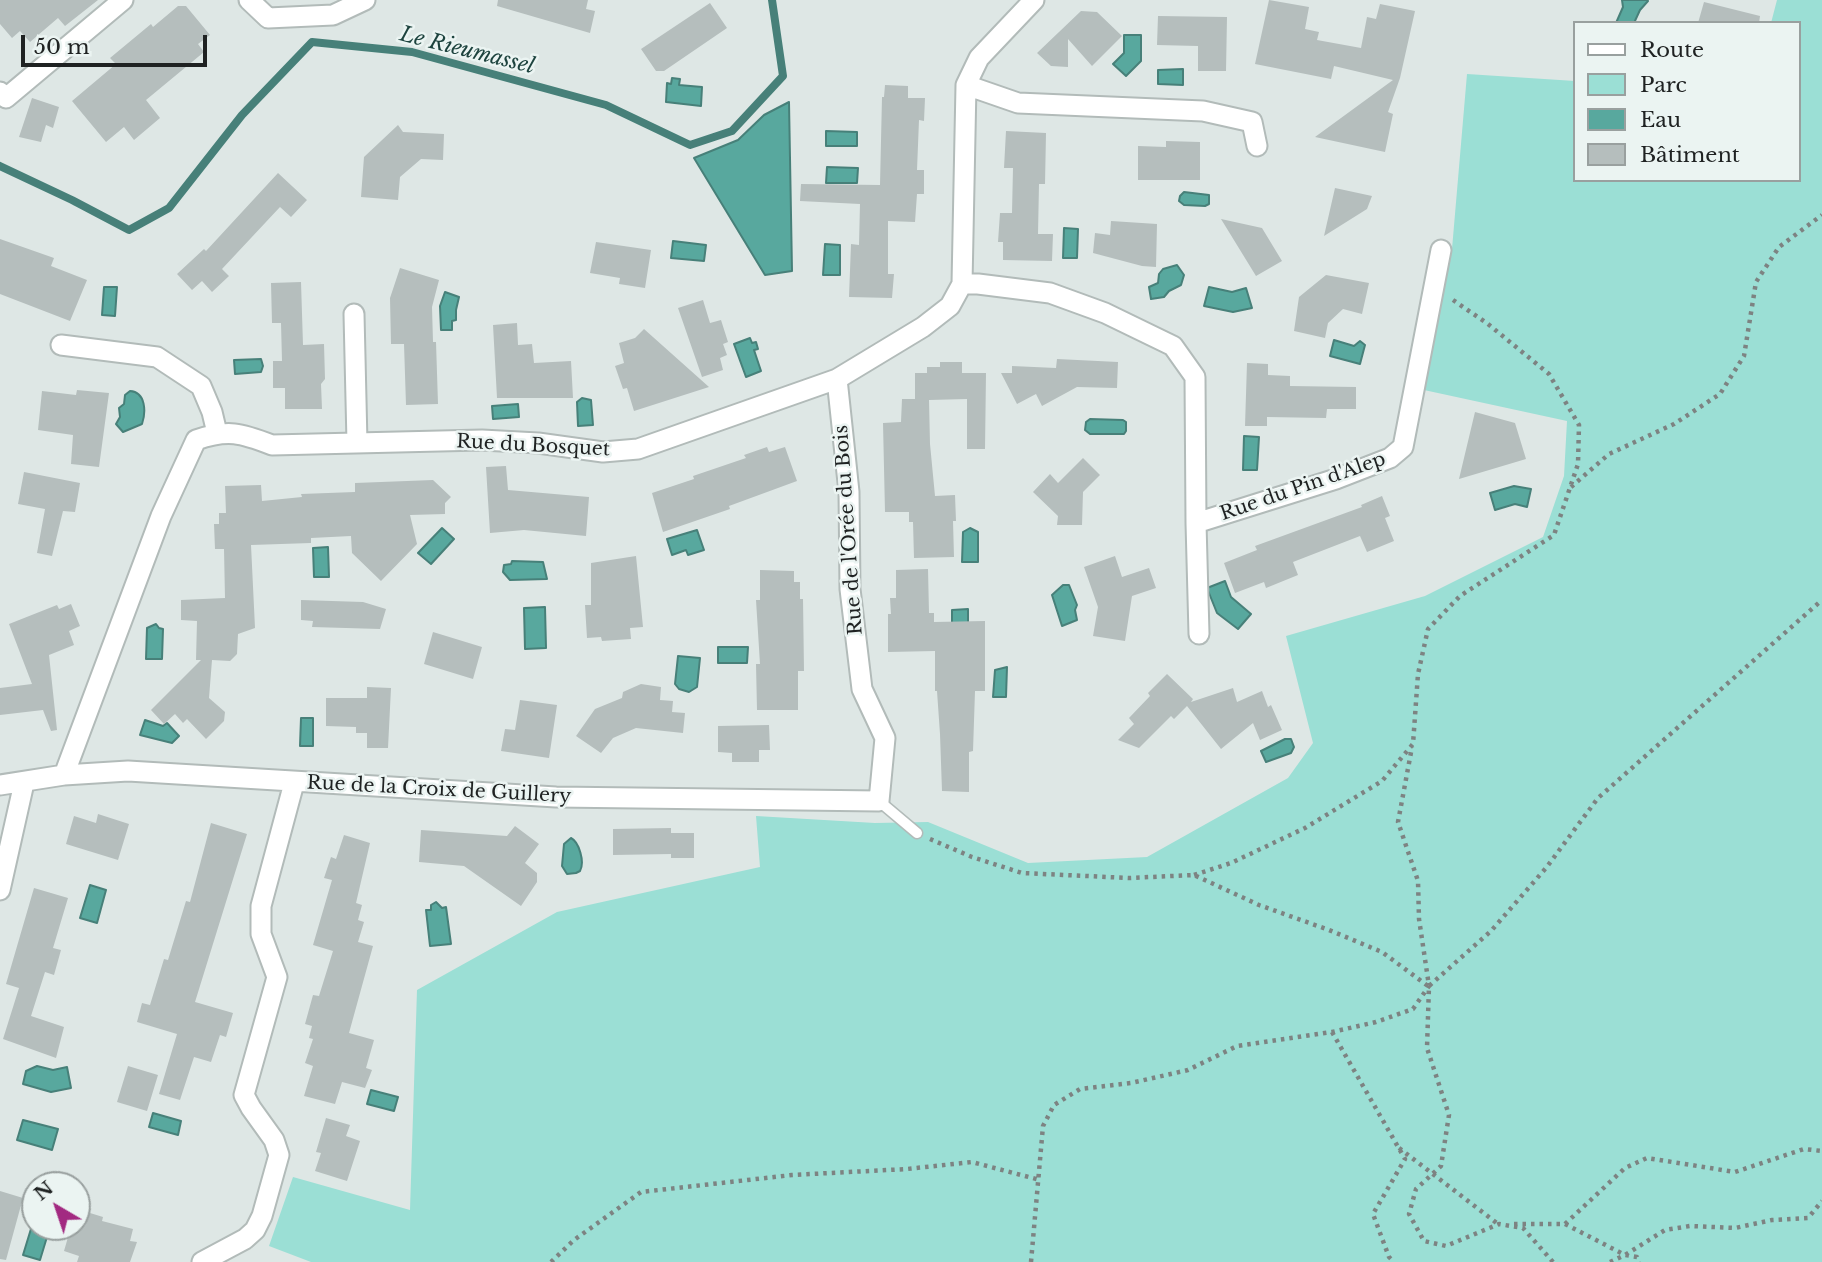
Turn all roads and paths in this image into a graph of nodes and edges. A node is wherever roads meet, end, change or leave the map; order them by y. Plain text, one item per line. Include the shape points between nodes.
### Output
1 (123, 0) edge
2 (249, 0) edge
3 (365, 0) edge
4 (1034, 0) edge
5 (966, 85) junction
6 (0, 92) edge
7 (1257, 146) dead end
8 (1822, 215) edge
9 (1441, 250) dead end
10 (962, 284) junction
11 (1432, 296) junction
12 (354, 314) dead end
13 (61, 345) dead end
14 (836, 379) junction
15 (217, 433) junction
16 (358, 443) junction
17 (1571, 488) junction
18 (1196, 523) junction
19 (1822, 600) edge
20 (1199, 634) dead end
21 (1413, 744) junction
22 (64, 775) junction
23 (24, 783) junction
24 (293, 783) junction
25 (0, 785) edge
26 (880, 801) junction
27 (917, 833) joint
28 (1194, 875) junction
29 (0, 890) edge
30 (1429, 986) junction
31 (1332, 1032) junction
32 (1399, 1148) junction
33 (1822, 1151) edge
34 (1433, 1174) junction
35 (1040, 1180) junction
36 (1822, 1201) edge
37 (1499, 1224) junction
38 (1565, 1224) junction
39 (1625, 1255) junction
40 (202, 1262) edge
41 (551, 1262) edge
42 (1031, 1262) edge
43 (1394, 1262) edge
44 (1553, 1262) edge
45 (1610, 1262) edge
46 (1639, 1262) edge

1 - 6 street via 6,98
2 - 3 street via 268,19 333,15
4 - 5 street via 979,58
5 - 7 street via 1018,103 1203,111 1252,121
5 - 10 street
8 - 17 path via 1779,247 1756,282 1744,356 1720,394 1674,424 1609,454
9 - 11 street, Rue du Pin d'Alep
10 - 14 street, Rue du Bosquet via 950,306 923,327
10 - 18 street, Rue du Pin d'Alep via 1050,293 1173,346 1195,377
11 - 17 path via 1457,301 1549,374 1579,425 1578,464
11 - 18 street, Rue du Pin d'Alep via 1403,447 1390,458 1336,479
12 - 16 street
13 - 15 street via 156,357 201,386
14 - 16 street, Rue du Bosquet via 638,449 603,452 482,440
14 - 26 street, Rue de l'Orée du Bois via 849,492 850,589 862,689 885,738
15 - 16 street, Rue du Bosquet via 245,435 272,445
15 - 22 street via 196,440 161,516
17 - 21 path via 1554,536 1460,596 1428,629 1418,674
18 - 20 street
19 - 30 path via 1598,798 1491,931
21 - 28 path via 1382,781 1305,828
21 - 30 path via 1398,822 1418,881
22 - 23 street, Rue de la Croix de Guillery
22 - 24 street, Rue de la Croix de Guillery via 128,771
23 - 25 street, Rue de la Croix de Guillery
23 - 29 street
24 - 26 street, Rue de la Croix de Guillery via 556,797
24 - 40 street via 261,906 261,934 276,977 244,1095 279,1155 255,1230
26 - 27 lane
27 - 28 path via 1022,873 1129,878
28 - 30 path via 1382,952
30 - 31 path via 1413,1009
30 - 34 path via 1427,1048 1449,1115 1441,1166
31 - 32 path
31 - 35 path via 1237,1046 1188,1070 1080,1089 1054,1105 1044,1126
32 - 34 path
32 - 43 path via 1405,1158 1373,1214
33 - 38 path via 1804,1149 1735,1172 1647,1158 1625,1168
34 - 37 path
34 - 37 path via 1416,1189 1409,1214 1424,1241 1446,1246
35 - 41 path via 972,1161 641,1192
35 - 42 path
36 - 39 path via 1808,1218 1735,1228 1665,1230
37 - 38 path
37 - 44 path via 1523,1228
38 - 39 path
39 - 45 path
39 - 46 path via 1637,1257

